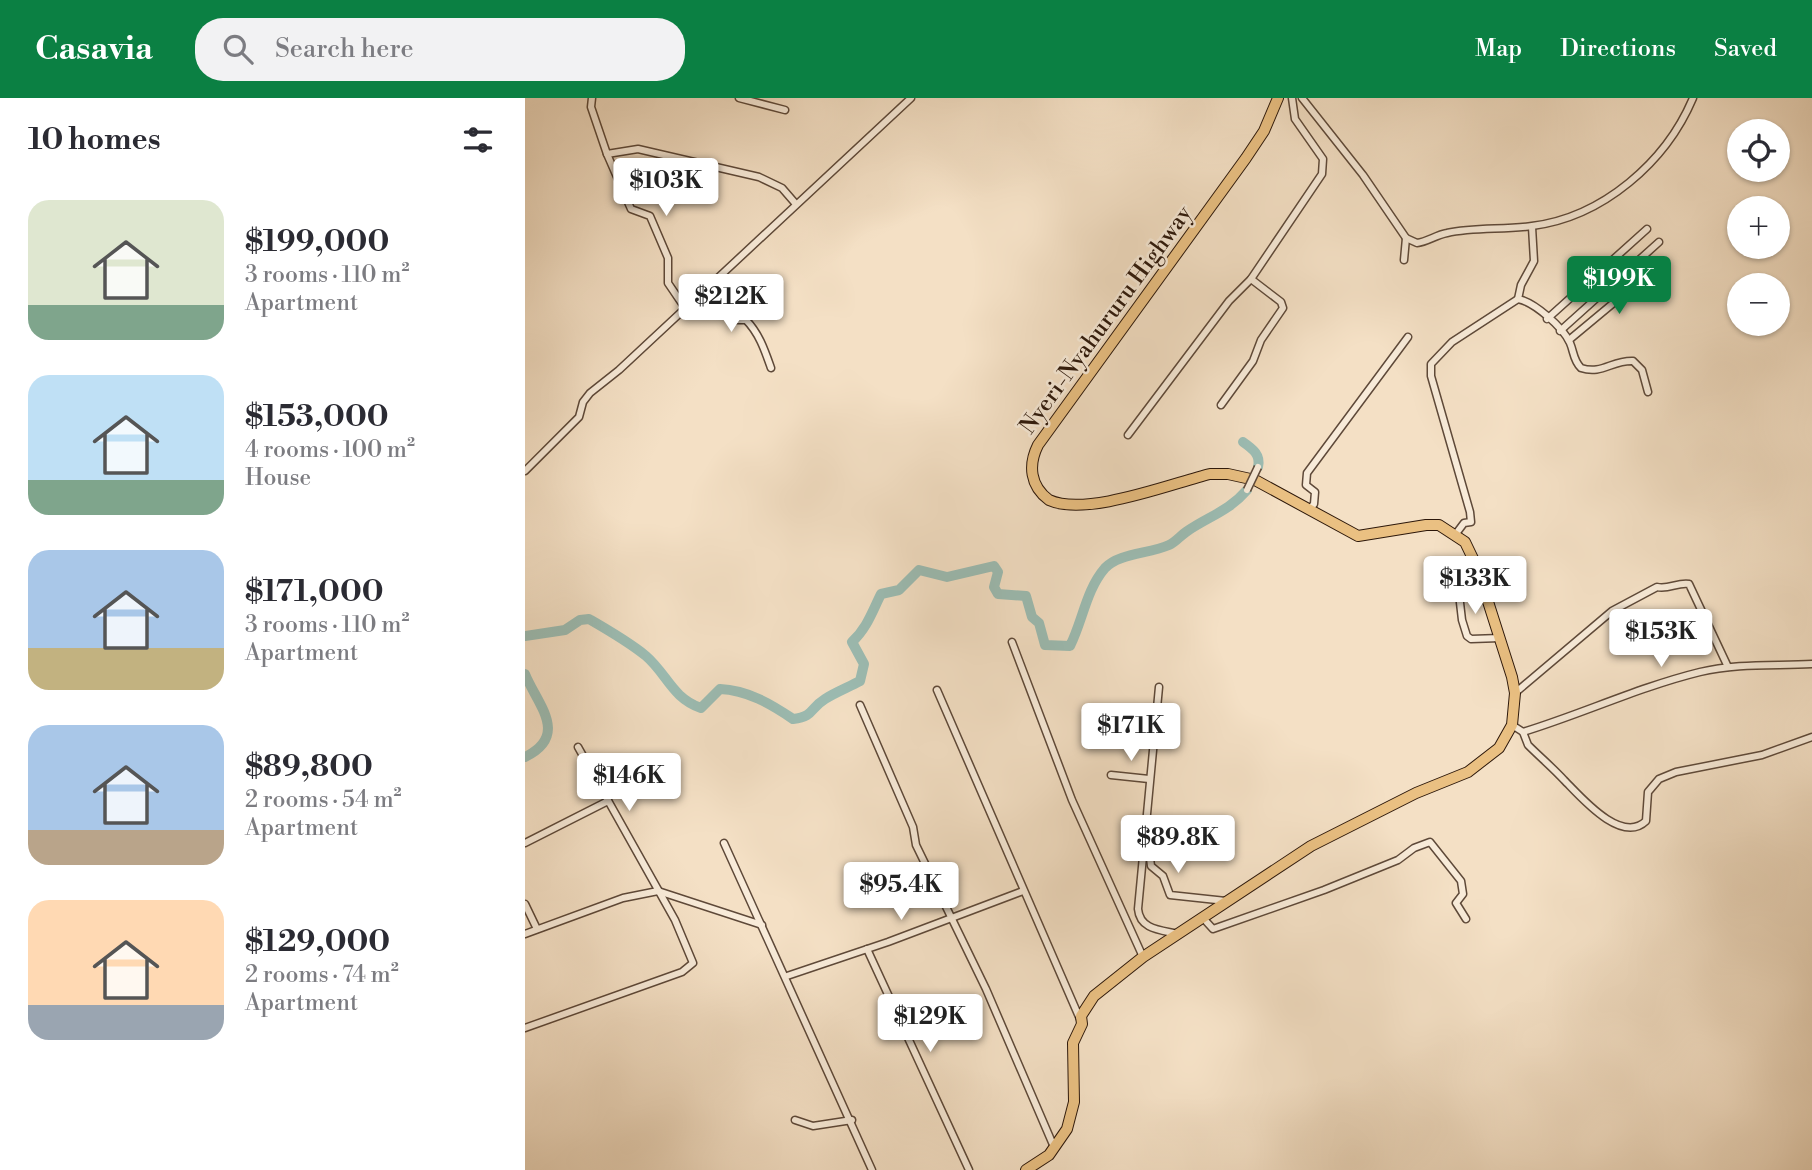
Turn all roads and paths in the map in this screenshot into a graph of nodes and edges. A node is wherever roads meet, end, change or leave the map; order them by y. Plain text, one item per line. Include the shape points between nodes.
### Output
1 (591, 98) edge
2 (739, 98) edge
3 (911, 98) edge
4 (1278, 98) edge
5 (1292, 98) edge
6 (1302, 98) edge
7 (1693, 98) edge
8 (785, 110) dead end
9 (607, 154) junction
10 (796, 203) junction
11 (1532, 227) junction
12 (1647, 229) dead end
13 (1406, 238) junction
14 (1659, 243) dead end
15 (1404, 260) dead end
16 (1652, 271) dead end
17 (1251, 279) junction
18 (708, 288) junction
19 (1518, 299) junction
20 (685, 308) junction
21 (1547, 319) junction
22 (1560, 331) junction
23 (1408, 337) dead end
24 (1569, 340) junction
25 (771, 368) dead end
26 (1648, 392) dead end
27 (1221, 405) dead end
28 (1128, 435) dead end
29 (1258, 467) dead end
30 (525, 471) edge
31 (1247, 490) dead end
32 (1309, 510) junction
33 (1455, 535) junction
34 (1482, 582) junction
35 (1500, 638) junction
36 (1012, 642) dead end
37 (1812, 664) edge
38 (1727, 667) junction
39 (1159, 687) dead end
40 (937, 690) dead end
41 (1515, 694) junction
42 (860, 705) dead end
43 (1512, 725) junction
44 (1523, 732) junction
45 (1812, 737) edge
46 (578, 747) dead end
47 (1111, 775) dead end
48 (1149, 779) junction
49 (608, 801) junction
50 (1145, 823) junction
51 (525, 843) edge
52 (724, 843) dead end
53 (658, 891) junction
54 (1023, 891) junction
55 (1228, 901) junction
56 (525, 904) edge
57 (951, 917) junction
58 (1203, 918) junction
59 (1466, 919) dead end
60 (763, 925) junction
61 (537, 929) junction
62 (525, 934) edge
63 (1180, 934) junction
64 (867, 950) junction
65 (1143, 957) junction
66 (787, 976) junction
67 (1082, 1024) junction
68 (525, 1028) edge
69 (795, 1120) dead end
70 (852, 1120) junction
71 (1055, 1149) junction
72 (872, 1170) edge
73 (969, 1170) edge
74 (1026, 1170) edge

1 - 9 street
2 - 8 street
3 - 10 street
4 - 32 highway, Nyeri-Nyahururu Highway via 1246,158 1049,429 1031,468 1039,491 1057,504 1097,504 1210,474 1228,474 1255,480
5 - 17 street via 1296,119 1324,168
6 - 13 street
7 - 11 street via 1675,136 1629,183 1605,201 1570,217
9 - 10 street via 639,149 759,177 782,188
9 - 20 street via 631,209 652,219 668,258 668,283
10 - 18 street
11 - 13 street via 1447,232 1421,243
11 - 19 street via 1534,261
12 - 21 street
13 - 15 street
14 - 22 street
16 - 24 street
17 - 27 street via 1283,308
17 - 28 street
18 - 20 street
18 - 25 street via 731,320 750,323
19 - 21 street
19 - 33 street via 1452,342 1431,364 1470,512 1471,522 1464,523
20 - 30 street via 599,384 583,402 579,417
21 - 22 street
22 - 24 street
23 - 32 street via 1307,473 1306,485 1315,492
24 - 26 street via 1581,368 1598,372 1622,360 1633,360 1642,370
29 - 31 street, bridge
32 - 33 highway, Nyeri-Nyahururu Highway via 1358,536 1426,524
33 - 34 highway via 1465,542
34 - 35 highway
34 - 35 street via 1459,594 1464,628 1471,639
35 - 41 highway
36 - 65 street via 1073,800
37 - 38 street
38 - 41 street via 1697,599 1689,584 1683,583 1657,587 1612,611
38 - 44 street via 1648,687
39 - 48 street
40 - 54 street
41 - 43 highway
42 - 57 street via 913,827 916,845
43 - 44 street
43 - 55 highway via 1499,748 1468,772 1311,846
44 - 45 street via 1528,745 1585,803 1613,822 1632,827 1646,821 1648,792 1665,776 1750,758
46 - 49 street
47 - 48 street
48 - 50 street
49 - 51 street
49 - 53 street
50 - 55 street via 1151,866 1163,876 1170,895
50 - 63 street via 1140,918 1147,926
52 - 60 street
53 - 60 street
53 - 61 street via 623,898
53 - 68 street via 687,944 692,967
54 - 57 street
54 - 67 street
55 - 58 highway
56 - 61 street
57 - 64 street
57 - 71 street
58 - 59 street via 1213,929 1224,928 1398,860 1430,842 1461,881 1463,894 1456,903
58 - 63 highway
60 - 66 street
61 - 62 street
63 - 65 highway
64 - 66 street
64 - 73 street
65 - 67 highway via 1094,996 1081,1016
66 - 70 street
67 - 71 highway via 1073,1043 1071,1116
69 - 70 street via 813,1126
70 - 72 street
71 - 74 highway

